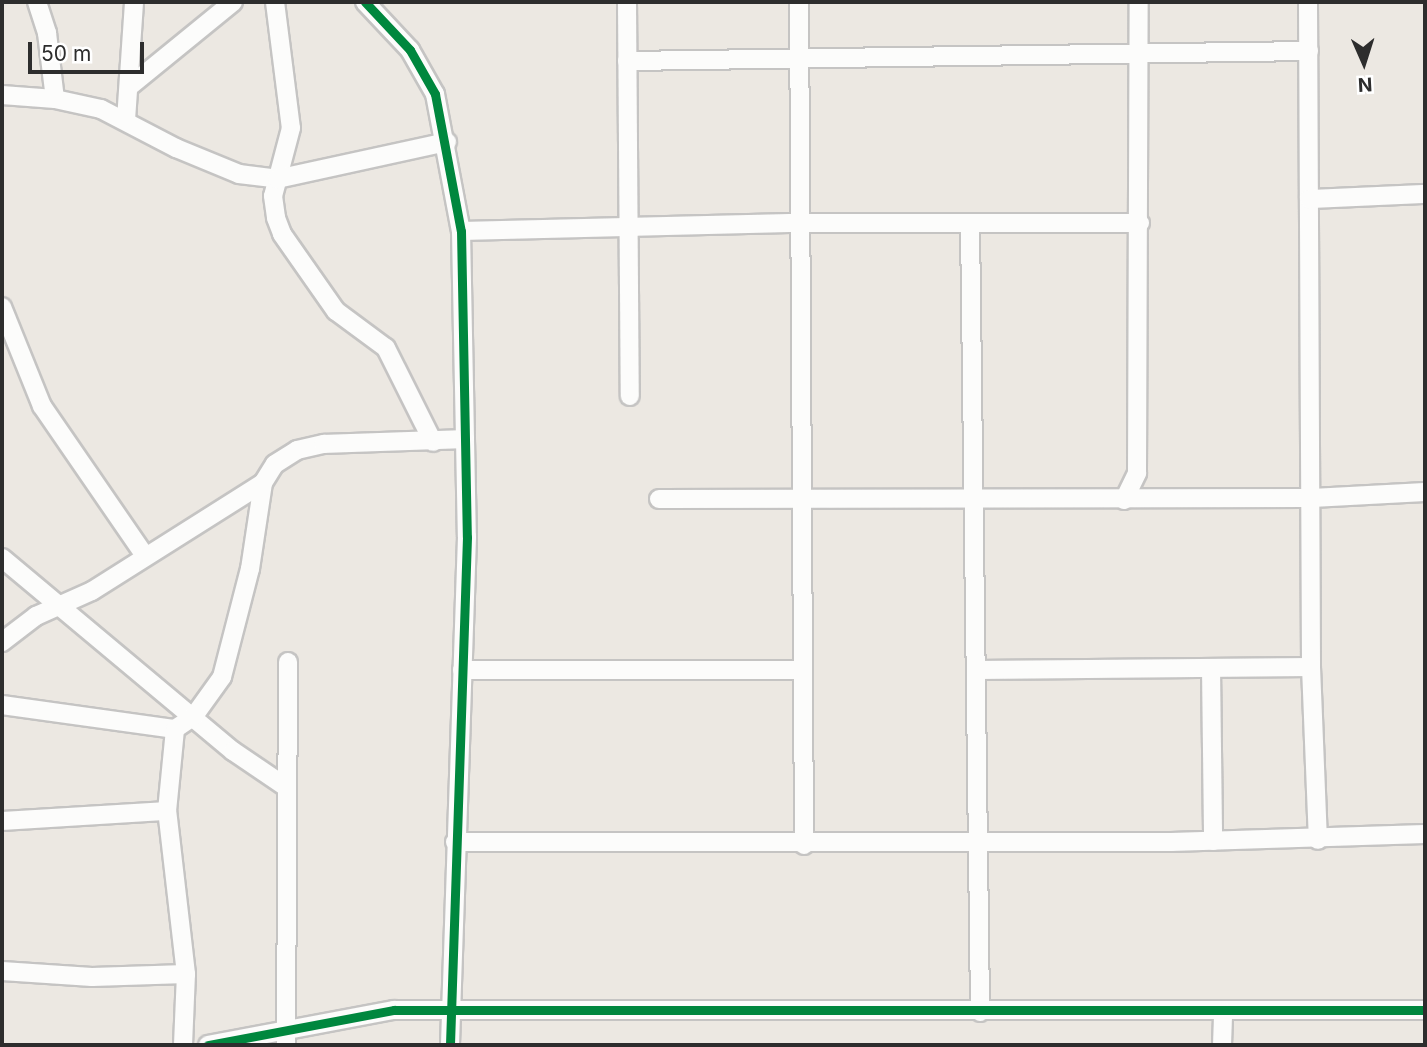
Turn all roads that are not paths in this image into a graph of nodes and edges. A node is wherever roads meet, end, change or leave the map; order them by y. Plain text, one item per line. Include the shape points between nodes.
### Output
1 (37, 2) edge
2 (134, 2) edge
3 (233, 2) edge
4 (275, 2) edge
5 (365, 2) edge
6 (627, 2) edge
7 (799, 2) edge
8 (1139, 2) edge
9 (1308, 2) edge
10 (1308, 51) junction
11 (1139, 52) junction
12 (799, 55) junction
13 (627, 61) junction
14 (130, 86) junction
15 (2, 95) edge
16 (55, 99) junction
17 (126, 120) junction
18 (447, 142) junction
19 (277, 179) junction
20 (1425, 194) edge
21 (1309, 199) junction
22 (800, 223) junction
23 (970, 223) junction
24 (1140, 223) junction
25 (626, 226) junction
26 (461, 231) junction
27 (2, 307) edge
28 (630, 396) dead end
29 (465, 439) junction
30 (433, 442) junction
31 (1137, 473) junction
32 (262, 483) junction
33 (1425, 492) edge
34 (1312, 498) junction
35 (659, 499) dead end
36 (972, 499) junction
37 (1154, 499) junction
38 (801, 500) junction
39 (1124, 500) junction
40 (145, 556) junction
41 (2, 558) edge
42 (61, 606) junction
43 (2, 642) edge
44 (288, 662) dead end
45 (1311, 667) junction
46 (1211, 668) junction
47 (462, 670) junction
48 (802, 670) junction
49 (976, 670) junction
50 (2, 705) edge
51 (194, 716) junction
52 (175, 729) junction
53 (286, 787) junction
54 (167, 811) junction
55 (2, 821) edge
56 (1425, 834) edge
57 (1318, 840) junction
58 (1213, 841) junction
59 (455, 842) junction
60 (979, 843) junction
61 (804, 845) junction
62 (2, 971) edge
63 (186, 974) junction
64 (1425, 1010) edge
65 (450, 1011) junction
66 (1223, 1011) junction
67 (980, 1012) junction
68 (286, 1039) edge
69 (183, 1045) edge
70 (208, 1045) edge
71 (450, 1045) edge
72 (1222, 1045) edge

1 - 16 street
2 - 14 street
3 - 14 street
4 - 19 street via 291,128
5 - 18 street via 410,50 435,94
6 - 13 street
7 - 12 street
8 - 11 street
9 - 10 street
10 - 11 street
10 - 21 street
11 - 12 street
11 - 24 street
12 - 13 street
12 - 22 street
13 - 25 street
14 - 17 street
15 - 16 street
16 - 17 street
17 - 19 street via 176,148 239,174
18 - 19 street
18 - 26 street
19 - 30 street via 273,196 282,234 336,311 386,348
20 - 21 street
21 - 34 street
22 - 23 street
22 - 25 street
22 - 38 street
23 - 24 street
23 - 36 street
24 - 31 street
25 - 26 street
25 - 28 street
26 - 29 street
27 - 40 street via 42,406
29 - 30 street
29 - 47 street
30 - 32 street via 324,444 297,450 275,464
31 - 37 street
31 - 39 street
32 - 40 street
32 - 51 street via 250,569 222,677
33 - 34 street
34 - 37 street
34 - 45 street
35 - 38 street
36 - 38 street
36 - 39 street
36 - 49 street
37 - 39 street
38 - 48 street
40 - 42 street
41 - 42 street
42 - 43 street via 36,615
42 - 51 street
44 - 53 street
45 - 46 street
45 - 57 street
46 - 49 street
46 - 58 street
47 - 48 street
47 - 59 street
48 - 61 street
49 - 60 street
50 - 52 street
51 - 52 street
51 - 53 street via 233,751
52 - 54 street
53 - 68 street
54 - 55 street
54 - 63 street
56 - 57 street
57 - 58 street
58 - 60 street
59 - 61 street
59 - 65 street
60 - 61 street
60 - 67 street
62 - 63 street via 92,977
63 - 69 street
64 - 66 street
65 - 67 street
65 - 68 street via 357,1014
65 - 71 street
66 - 67 street
66 - 72 street
68 - 70 street

